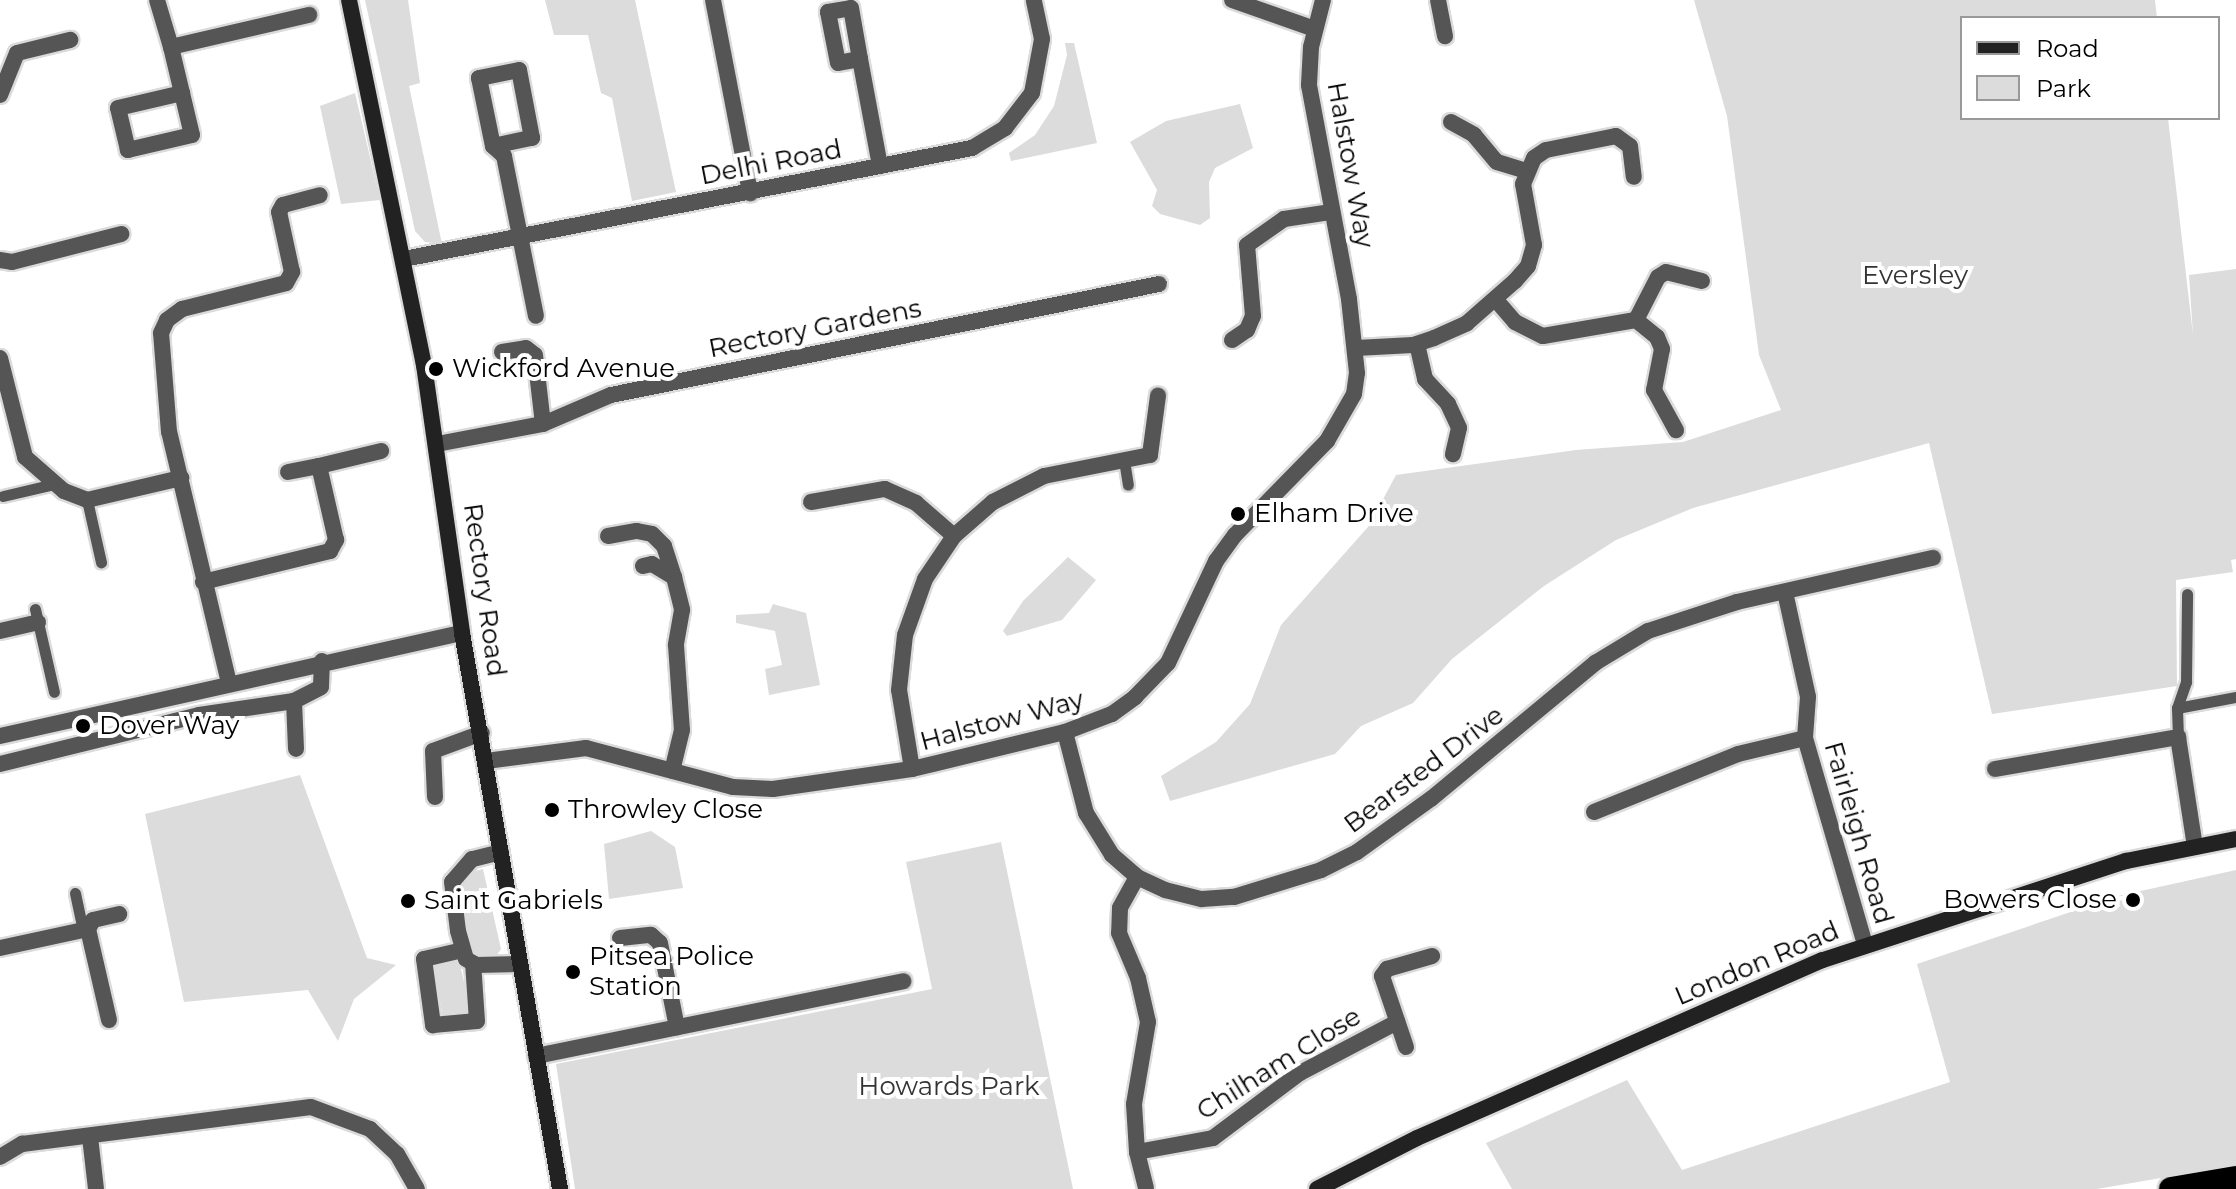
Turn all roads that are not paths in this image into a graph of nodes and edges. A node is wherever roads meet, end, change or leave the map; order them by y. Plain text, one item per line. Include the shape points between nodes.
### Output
1 (157, 0) edge
2 (349, 0) edge
3 (713, 0) edge
4 (1034, 0) edge
5 (1232, 0) edge
6 (1323, 0) edge
7 (1438, 0) edge
8 (309, 15) dead end
9 (1315, 29) junction
10 (1445, 36) dead end
11 (70, 40) dead end
12 (171, 47) junction
13 (860, 59) dead end
14 (182, 93) junction
15 (0, 95) edge
16 (1451, 122) dead end
17 (493, 146) junction
18 (880, 166) junction
19 (1527, 171) junction
20 (1634, 177) dead end
21 (750, 193) junction
22 (320, 195) dead end
23 (1331, 212) junction
24 (121, 234) dead end
25 (518, 235) junction
26 (404, 259) junction
27 (0, 260) edge
28 (1702, 281) dead end
29 (1159, 284) dead end
30 (1496, 300) junction
31 (536, 316) dead end
32 (1636, 320) junction
33 (1232, 340) dead end
34 (1417, 344) junction
35 (1356, 348) junction
36 (502, 352) dead end
37 (0, 358) edge
38 (1158, 396) dead end
39 (543, 424) junction
40 (1676, 430) dead end
41 (437, 444) junction
42 (381, 451) dead end
43 (1453, 454) dead end
44 (1124, 460) junction
45 (319, 466) junction
46 (288, 472) dead end
47 (181, 478) junction
48 (54, 484) junction
49 (1128, 485) dead end
50 (3, 496) dead end
51 (87, 500) junction
52 (811, 502) dead end
53 (608, 536) dead end
54 (954, 536) junction
55 (1933, 558) dead end
56 (101, 562) dead end
57 (643, 566) dead end
58 (674, 577) junction
59 (203, 582) junction
60 (1785, 592) junction
61 (2187, 594) dead end
62 (37, 615) joint
63 (0, 631) edge
64 (462, 633) junction
65 (322, 661) junction
66 (229, 683) junction
67 (54, 692) dead end
68 (2236, 697) edge
69 (294, 701) junction
70 (2177, 708) junction
71 (1065, 732) junction
72 (482, 733) junction
73 (0, 736) edge
74 (2178, 737) junction
75 (1805, 738) junction
76 (296, 749) dead end
77 (486, 761) junction
78 (0, 764) edge
79 (912, 769) junction
80 (1995, 769) dead end
81 (672, 771) junction
82 (435, 797) dead end
83 (1594, 812) dead end
84 (2236, 839) edge
85 (2195, 847) junction
86 (501, 852) junction
87 (1137, 877) junction
88 (75, 893) dead end
89 (119, 914) dead end
90 (86, 930) junction
91 (620, 938) dead end
92 (1865, 945) junction
93 (0, 948) edge
94 (468, 956) junction
95 (1432, 956) dead end
96 (520, 964) junction
97 (903, 981) dead end
98 (109, 1020) dead end
99 (1397, 1022) junction
100 (677, 1027) junction
101 (1406, 1047) dead end
102 (536, 1056) junction
103 (90, 1137) junction
104 (1137, 1152) junction
105 (0, 1157) edge
106 (2236, 1178) edge
107 (1146, 1188) edge
108 (96, 1189) edge
109 (417, 1189) edge
110 (560, 1189) edge
111 (1317, 1189) edge
112 (2171, 1189) edge

1 - 12 street
2 - 26 street, Rectory Road
3 - 21 street
4 - 18 street, Delhi Road via 1042,39 1039,76 1005,128 972,148
5 - 9 street
6 - 9 street, Halstow Way
7 - 10 street
8 - 12 street
9 - 23 street, Halstow Way via 1309,85
11 - 15 street via 17,53
12 - 14 street
13 - 18 street
14 - 14 street via 192,135 128,150 118,108
16 - 19 street via 1474,135 1497,162
17 - 17 street via 532,138 519,70 479,78
17 - 25 street via 504,156
18 - 21 street, Delhi Road
19 - 20 street via 1546,150 1616,136 1630,146
19 - 30 street via 1523,184 1532,255
21 - 25 street, Delhi Road
22 - 47 street via 283,205 279,212 292,272 286,283 182,309 163,326 169,432
23 - 33 street via 1284,219 1247,245 1253,316 1247,330
23 - 35 street, Halstow Way
24 - 27 street via 12,262
25 - 26 street, Delhi Road
25 - 31 street
26 - 41 street, Rectory Road
28 - 32 street via 1675,272 1658,277
29 - 39 street, Rectory Gardens via 611,395
30 - 32 street via 1515,322 1543,336
30 - 34 street via 1467,323
32 - 40 street via 1657,337 1662,349 1654,390
34 - 35 street
34 - 43 street via 1425,379 1448,404 1459,428
35 - 71 street, Halstow Way via 1354,394 1340,423 1216,561 1168,663 1112,714
36 - 39 street via 526,348 535,355
37 - 48 street via 20,445 28,461
38 - 44 street via 1153,451
39 - 41 street, Rectory Gardens
41 - 64 street, Rectory Road
42 - 45 street
44 - 49 lane
44 - 54 street via 1044,476 993,502
45 - 46 street
45 - 59 street via 335,546 323,554
47 - 51 street
47 - 59 street
48 - 50 lane
48 - 51 street
51 - 56 lane
52 - 54 street via 885,489 916,503
53 - 58 street via 652,534 664,546
54 - 79 street via 925,579 905,635 899,690
55 - 60 street, Bearsted Drive
57 - 58 street via 652,564
58 - 81 street via 682,610 676,645 682,730
59 - 66 street
60 - 75 street, Fairleigh Road via 1808,697
60 - 87 street, Bearsted Drive via 1680,618 1620,646 1394,828 1321,870 1218,898 1186,896
61 - 70 lane via 2186,682
62 - 63 street
62 - 67 lane
64 - 65 street
64 - 72 street, Rectory Road
65 - 66 street
65 - 69 street via 321,687
66 - 73 street
68 - 70 lane
69 - 76 street
69 - 78 street via 199,715
70 - 74 lane
71 - 79 street, Halstow Way
71 - 87 street, Bearsted Drive via 1092,825 1112,855
72 - 77 street, Rectory Road
72 - 82 street via 433,751
74 - 80 street
74 - 85 street
75 - 83 street via 1738,754
75 - 92 street, Fairleigh Road
77 - 81 street, Halstow Way via 586,748
77 - 86 street, Rectory Road
79 - 81 street, Halstow Way via 773,789 733,787
84 - 85 street, London Road
85 - 92 street, London Road via 2012,895
86 - 94 street via 472,859 452,882
86 - 96 street, Rectory Road
87 - 104 street via 1120,908 1119,933 1138,978 1148,1022 1134,1104
88 - 90 lane
89 - 90 street via 93,920
90 - 93 street
90 - 98 street
91 - 100 street via 651,935 660,943
92 - 111 street, London Road via 1417,1138
94 - 94 street via 477,1021 433,1025 424,959
94 - 96 street via 489,967
95 - 99 street via 1387,969 1382,976
96 - 102 street, Rectory Road
97 - 100 street
99 - 101 street
99 - 104 street, Chilham Close via 1300,1073 1213,1138
100 - 102 street
102 - 110 street, Rectory Road
103 - 105 street via 22,1144
103 - 108 street
103 - 109 street via 311,1107 370,1129 397,1154
104 - 107 street
106 - 112 highway

